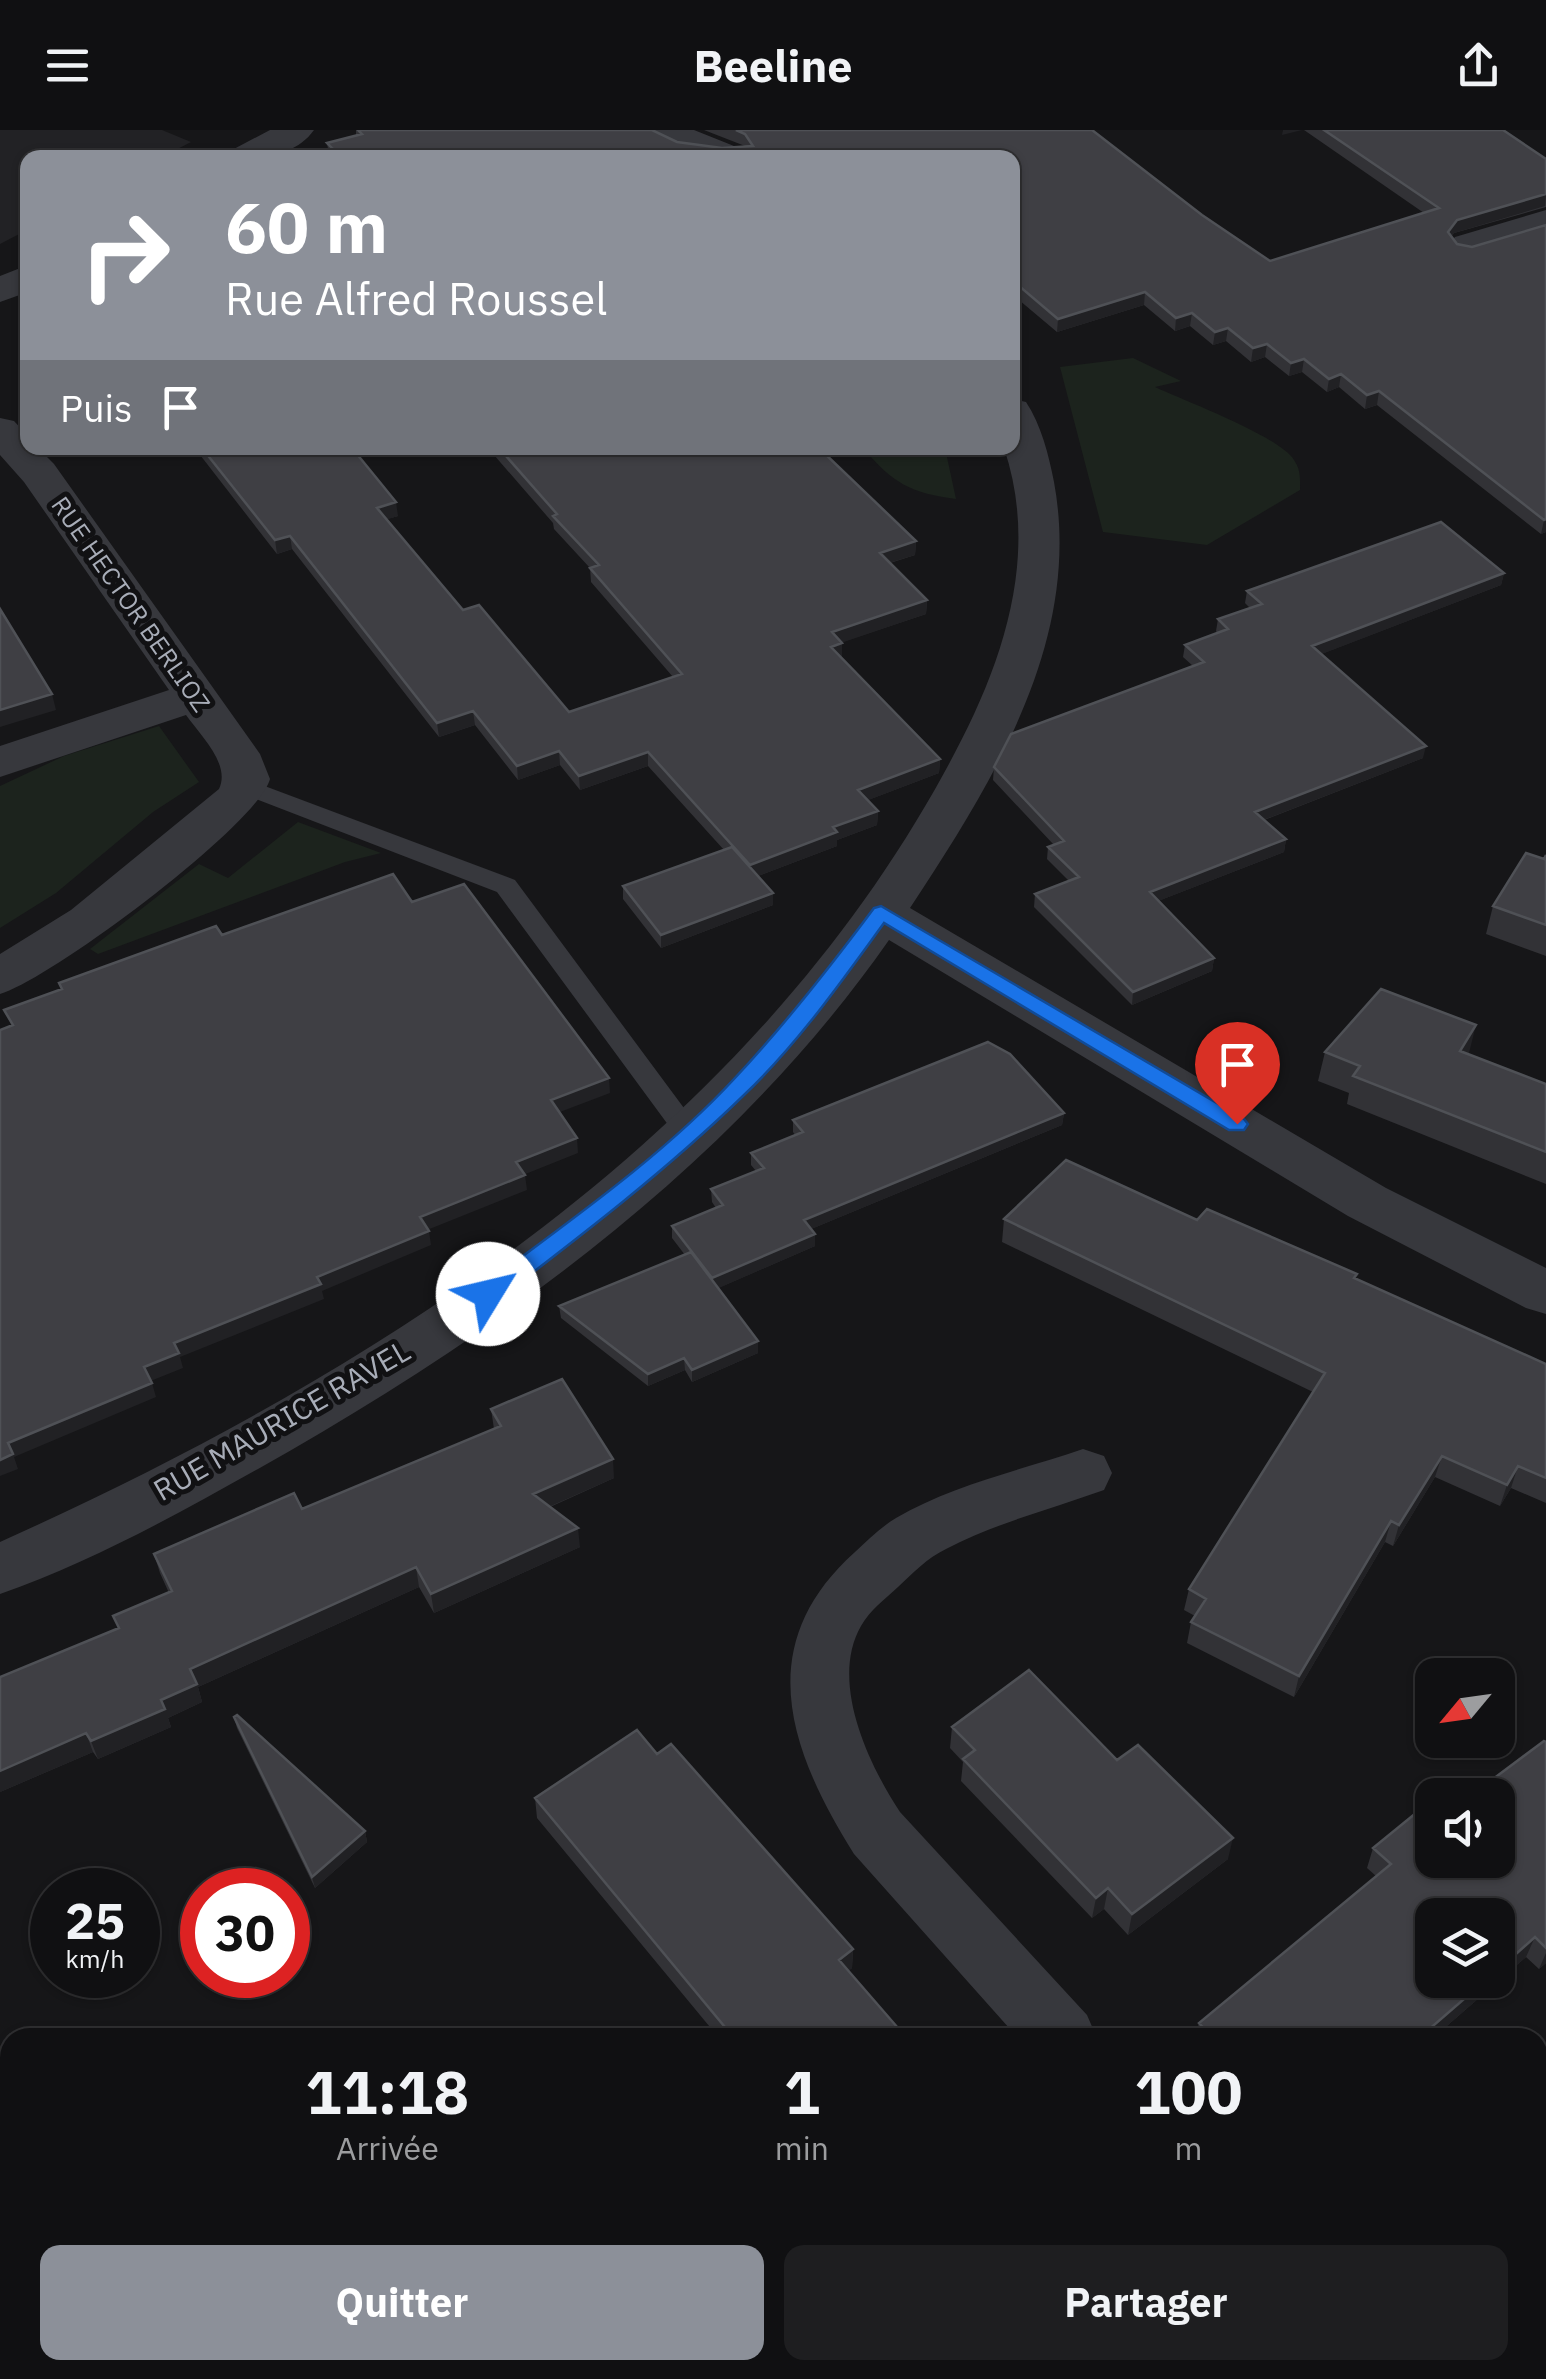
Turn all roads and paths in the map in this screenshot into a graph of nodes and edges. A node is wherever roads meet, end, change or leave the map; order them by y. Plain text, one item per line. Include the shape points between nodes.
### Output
1 (296, 130) edge
2 (663, 130) edge
3 (260, 150) edge
4 (712, 150) edge
5 (1546, 221) edge
6 (1468, 246) edge
7 (0, 430) edge
8 (1020, 432) edge
9 (20, 452) edge
10 (23, 455) edge
11 (196, 696) junction
12 (0, 762) edge
13 (246, 787) junction
14 (881, 912) junction
15 (0, 976) edge
16 (689, 1134) junction
17 (1546, 1294) edge
18 (1083, 1473) dead end
19 (0, 1570) edge
20 (1054, 2028) edge

1 - 3 street
2 - 4 street
5 - 6 street
7 - 9 street, RUE HECTOR BERLIOZ
8 - 14 street, RUE MAURICE RAVEL via 1039,502 1042,572 1034,618 991,730
10 - 11 street, RUE HECTOR BERLIOZ
11 - 12 street
11 - 13 street, RUE HECTOR BERLIOZ via 244,764
13 - 15 street via 88,922
13 - 16 lane via 506,886
14 - 16 street, RUE MAURICE RAVEL via 794,1027
14 - 17 street via 1366,1202
16 - 19 street, RUE MAURICE RAVEL via 543,1254 413,1344 181,1483
18 - 20 street via 902,1545 840,1606 822,1660 827,1732 853,1799

